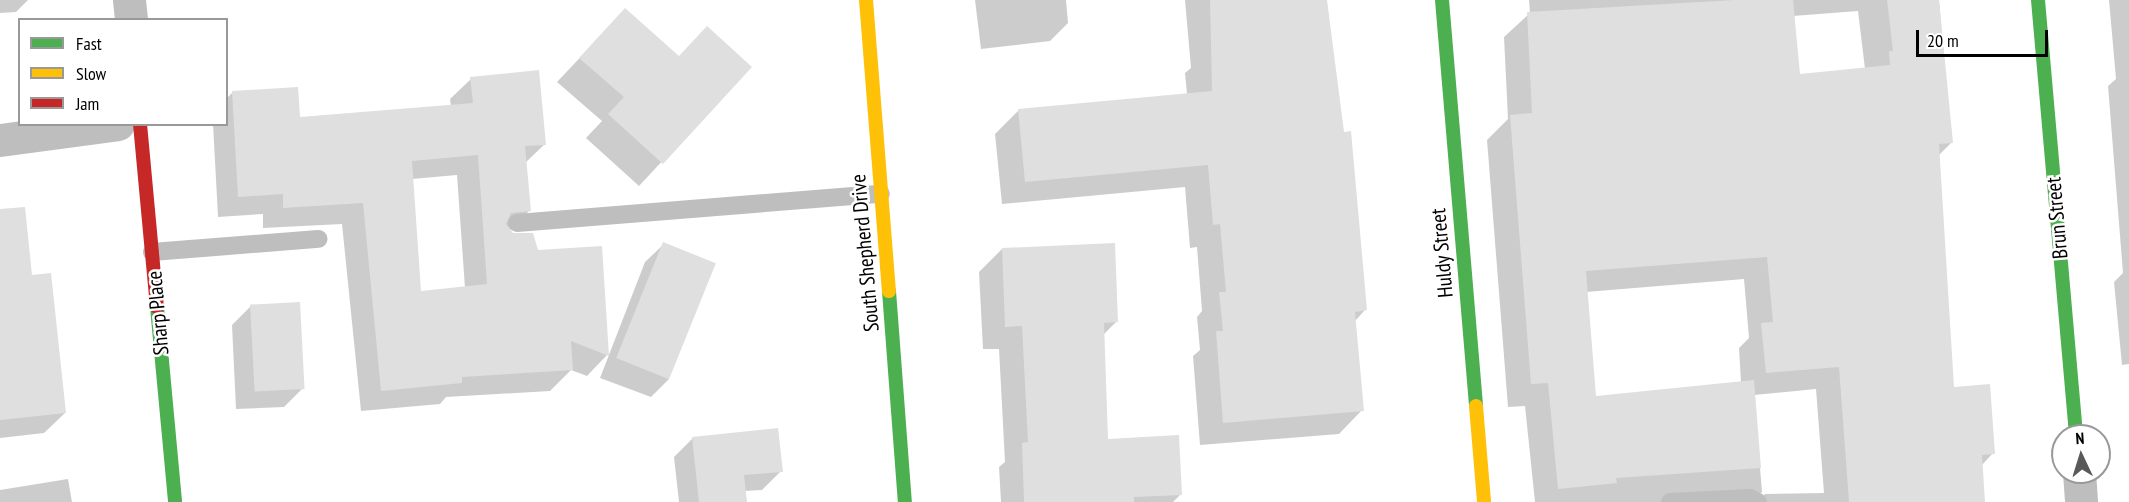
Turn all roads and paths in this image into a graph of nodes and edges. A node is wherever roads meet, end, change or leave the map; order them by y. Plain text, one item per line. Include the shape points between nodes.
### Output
1 (129, 0) edge
2 (866, 0) edge
3 (1442, 0) edge
4 (2038, 0) edge
5 (131, 18) edge
6 (103, 126) edge
7 (140, 126) edge
8 (0, 140) edge
9 (881, 194) junction
10 (517, 223) dead end
11 (318, 239) dead end
12 (152, 252) junction
13 (2075, 424) edge
14 (2080, 484) edge
15 (175, 502) edge
16 (906, 502) edge
17 (1484, 502) edge
18 (1670, 502) edge
19 (1758, 502) edge
20 (2081, 502) edge

1 - 5 street
2 - 9 street, South Shepherd Drive
3 - 17 street, Huldy Street
4 - 13 street, Brun Street
6 - 8 street
7 - 12 street, Sharp Place
9 - 10 lane
9 - 16 street, South Shepherd Drive
11 - 12 lane
12 - 15 street, Sharp Place
14 - 20 street
18 - 19 lane via 1750,498

